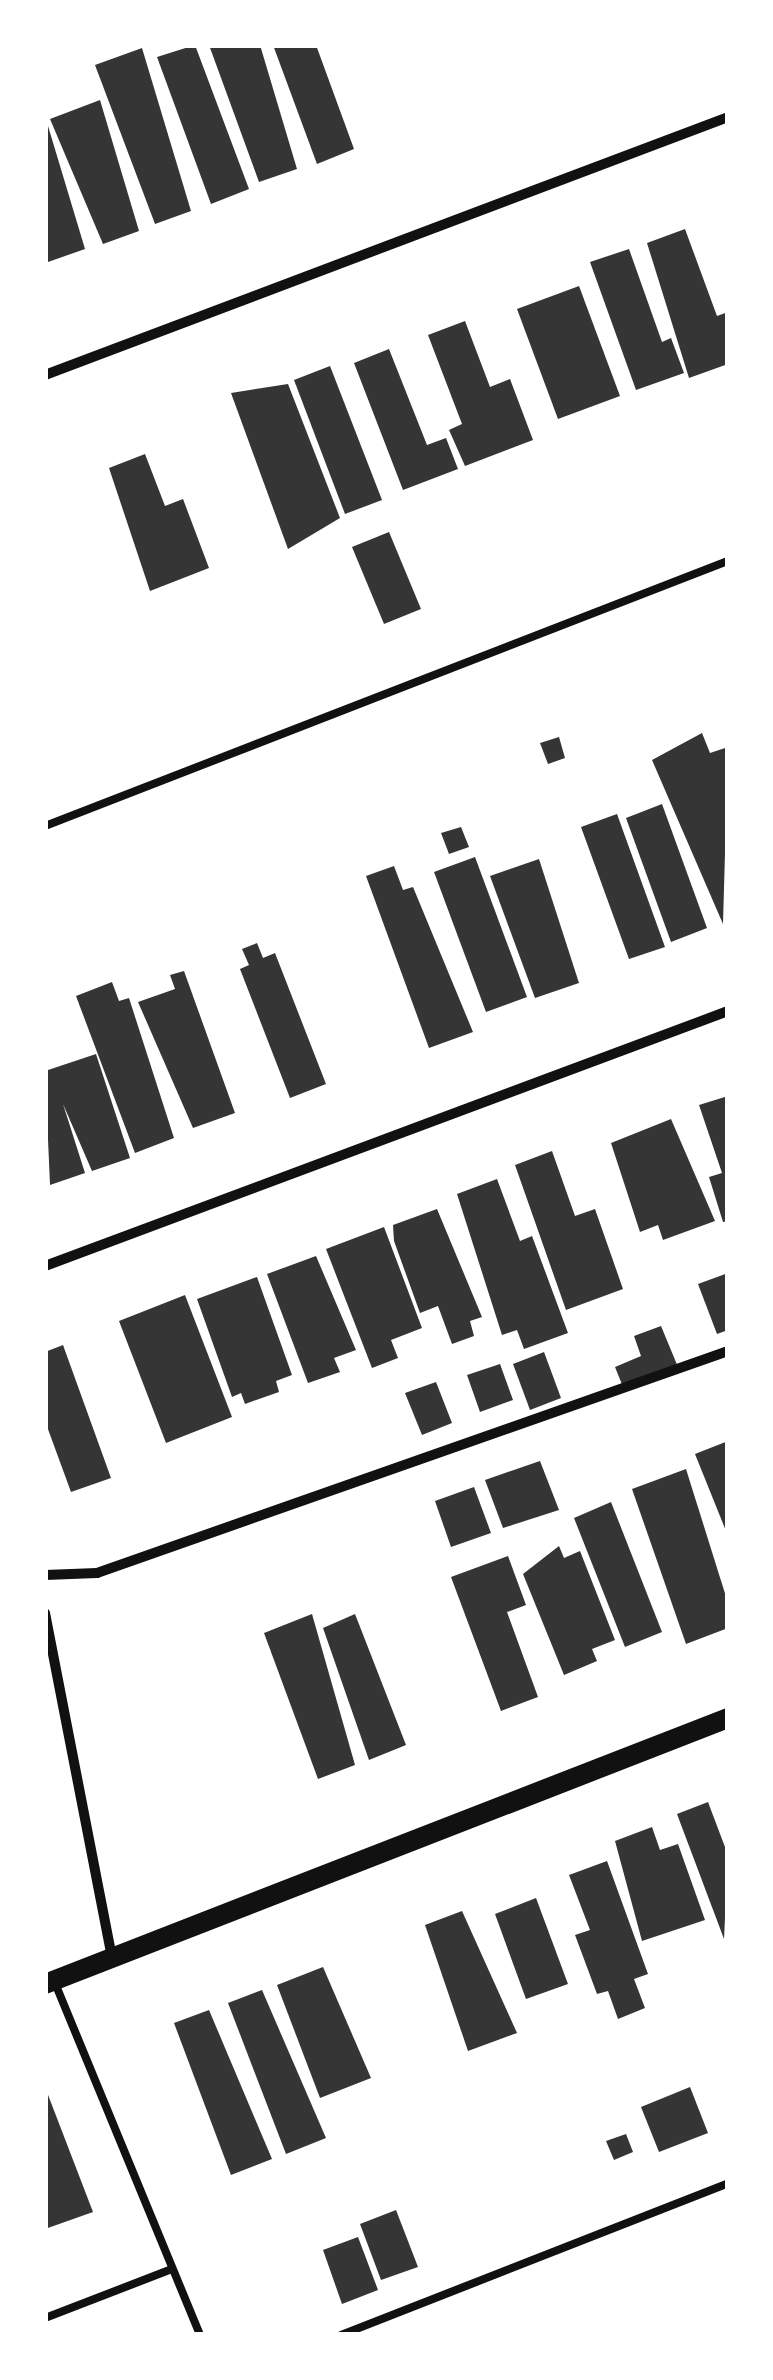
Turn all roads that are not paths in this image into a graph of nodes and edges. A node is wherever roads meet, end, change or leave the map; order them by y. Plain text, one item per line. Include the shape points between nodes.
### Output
1 (728, 117) edge
2 (45, 375) edge
3 (728, 560) edge
4 (45, 826) edge
5 (728, 1010) edge
6 (45, 1266) edge
7 (728, 1351) edge
8 (45, 1575) edge
9 (45, 1613) edge
10 (728, 1718) edge
11 (112, 1958) junction
12 (50, 1982) edge
13 (728, 2184) edge
14 (172, 2269) junction
15 (45, 2318) edge
16 (200, 2335) edge
17 (341, 2335) edge

1 - 2 street
3 - 4 lane
5 - 6 street
7 - 8 street via 97,1573
9 - 11 street
10 - 11 main road
11 - 12 main road
12 - 14 lane
13 - 17 lane
14 - 15 lane
14 - 16 lane

